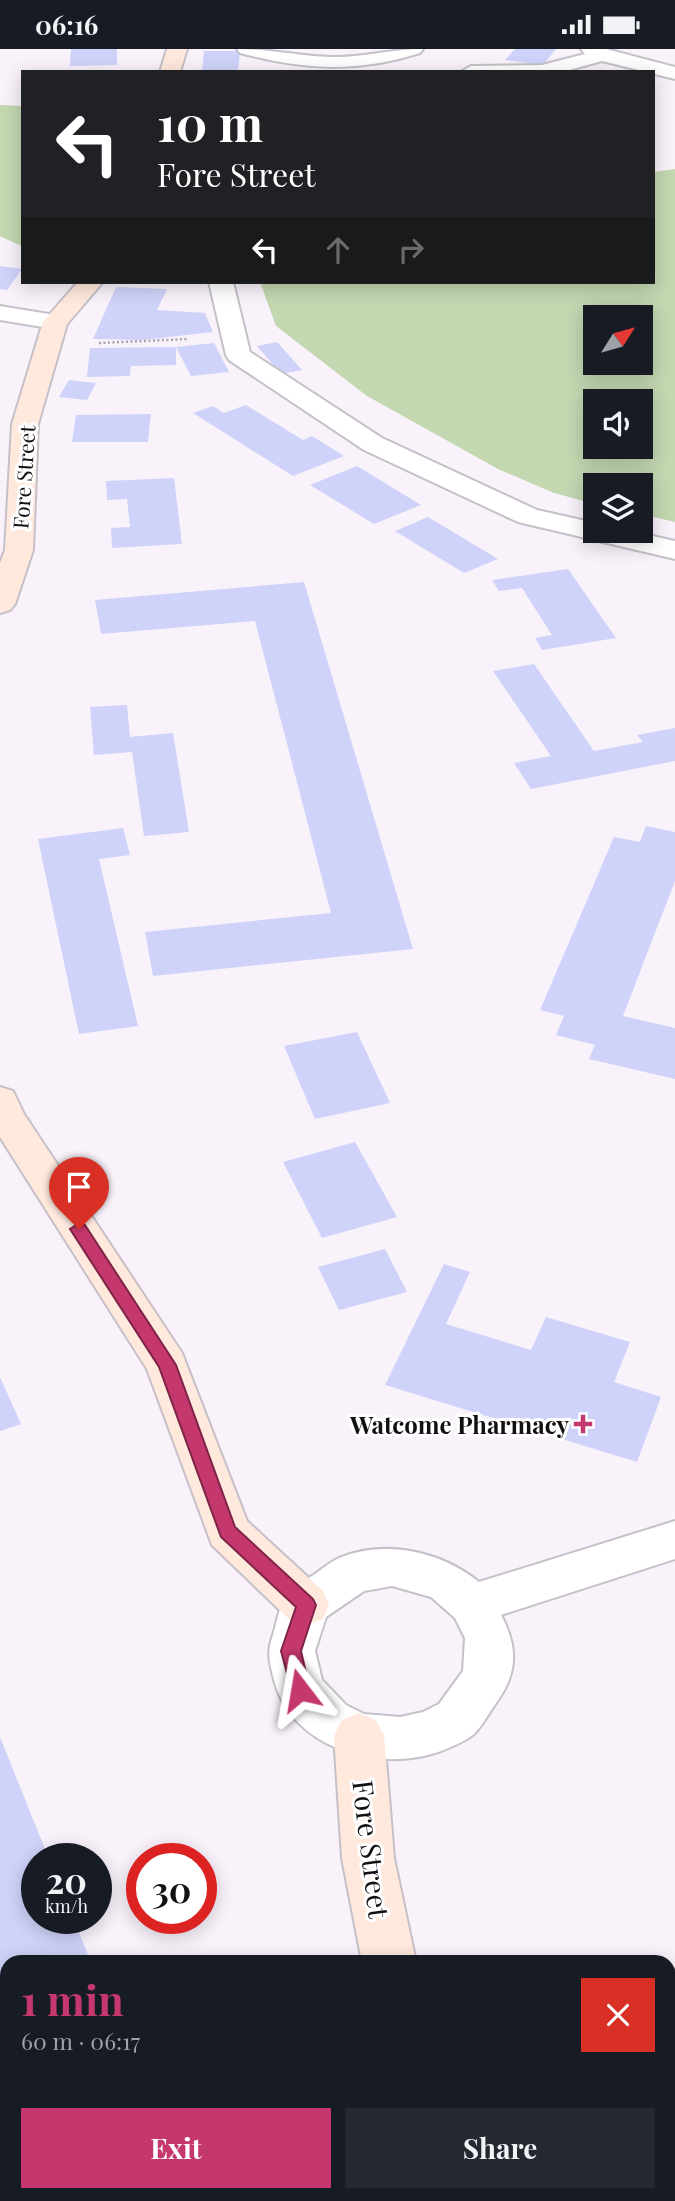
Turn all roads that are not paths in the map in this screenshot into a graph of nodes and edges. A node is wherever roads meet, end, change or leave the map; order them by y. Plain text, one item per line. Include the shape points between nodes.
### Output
1 (177, 49) edge
2 (247, 49) edge
3 (413, 49) edge
4 (596, 52) edge
5 (171, 70) edge
6 (545, 70) edge
7 (675, 73) edge
8 (89, 284) edge
9 (221, 284) edge
10 (0, 313) edge
11 (52, 333) junction
12 (675, 550) edge
13 (0, 604) edge
14 (0, 1100) edge
15 (675, 1540) edge
16 (472, 1604) junction
17 (306, 1605) junction
18 (359, 1735) junction
19 (388, 1955) edge

1 - 5 street
2 - 3 street via 322,64 387,59
4 - 6 street
4 - 7 street
8 - 11 street, Fore Street
9 - 12 street via 238,355 373,444 528,516
10 - 11 street
11 - 13 street, Fore Street via 24,425 19,550
14 - 17 street via 5,1116 167,1365 228,1532
15 - 16 street
16 - 17 street via 447,1583 392,1567 354,1573
16 - 18 street via 489,1638 487,1677 456,1719 432,1732 400,1739
17 - 18 street via 291,1651 300,1690 329,1720
18 - 19 street, Fore Street via 368,1858

